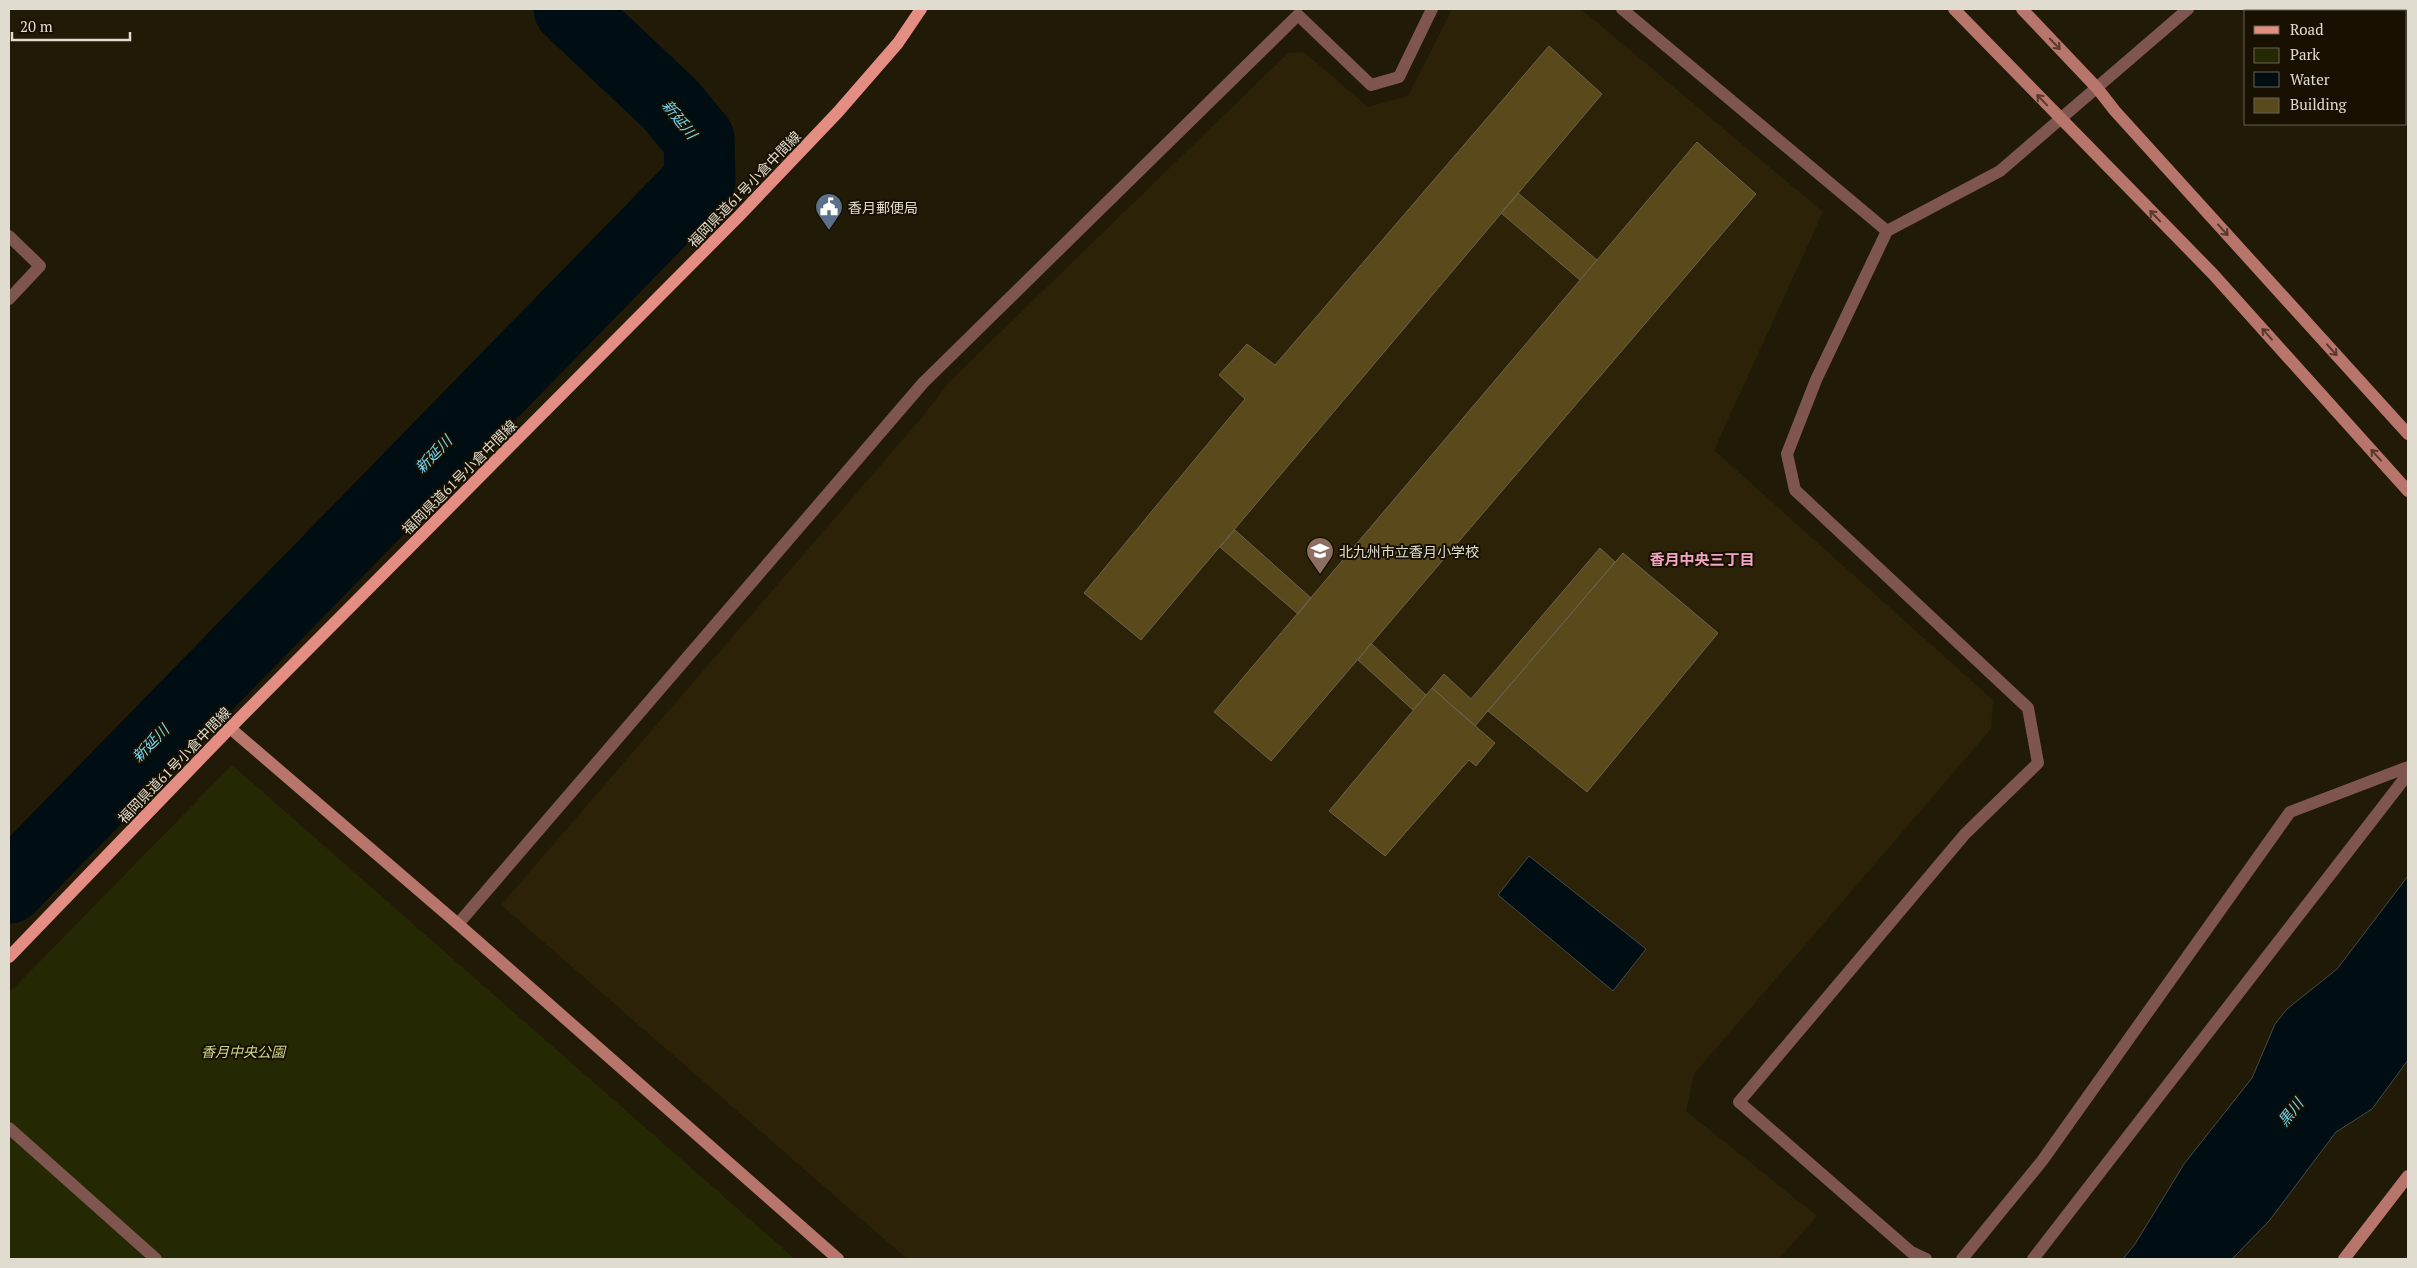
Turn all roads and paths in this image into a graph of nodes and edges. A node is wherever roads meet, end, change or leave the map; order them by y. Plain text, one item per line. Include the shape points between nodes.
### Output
1 (921, 9) edge
2 (1432, 9) edge
3 (1622, 9) edge
4 (1954, 9) edge
5 (2022, 9) edge
6 (2188, 9) edge
7 (2097, 88) junction
8 (2060, 118) junction
9 (1886, 231) junction
10 (9, 236) edge
11 (9, 299) edge
12 (2408, 434) edge
13 (2408, 491) edge
14 (230, 728) junction
15 (2408, 767) edge
16 (2408, 774) edge
17 (458, 924) junction
18 (9, 957) edge
19 (9, 1128) edge
20 (2408, 1176) edge
21 (1908, 1256) edge
22 (156, 1259) edge
23 (838, 1259) edge
24 (1926, 1259) edge
25 (1962, 1259) edge
26 (2033, 1259) edge
27 (2344, 1259) edge

1 - 14 main road, 福岡県道61号小倉中間線 via 898,42 838,112 740,215
2 - 17 street via 1400,77 1371,85 1298,15 924,383
3 - 9 street
8 -> 4 street
5 -> 7 street
6 - 7 street
7 - 8 street
7 -> 12 street
8 - 9 street via 2000,171
13 -> 8 street via 2212,274
9 - 21 street via 1816,380 1787,454 1794,490 2028,708 2038,763 1965,834 1739,1102
10 - 11 street via 40,266
14 - 17 street
14 - 18 main road, 福岡県道61号小倉中間線
15 - 25 street via 2290,812 2042,1160
16 - 26 street
17 - 23 street
19 - 22 street
20 - 27 street
21 - 24 street

